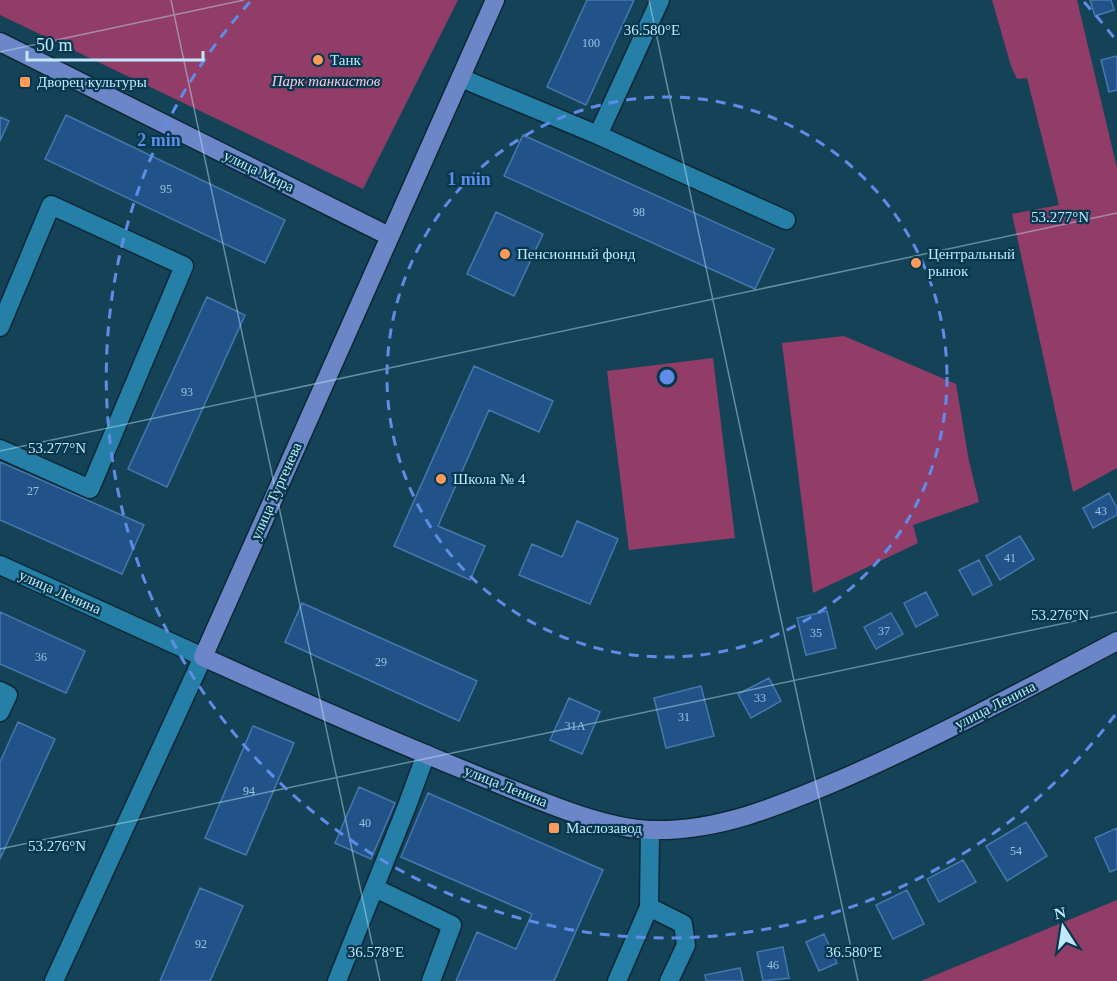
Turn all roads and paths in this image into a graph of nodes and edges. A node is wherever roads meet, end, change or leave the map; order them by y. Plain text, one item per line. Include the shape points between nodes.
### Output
1 (495, 0) edge
2 (660, 0) edge
3 (0, 42) edge
4 (460, 78) junction
5 (598, 135) junction
6 (786, 220) dead end
7 (389, 236) junction
8 (0, 327) edge
9 (0, 449) edge
10 (0, 565) edge
11 (1117, 641) edge
12 (203, 657) junction
13 (0, 691) edge
14 (0, 712) edge
15 (426, 754) junction
16 (650, 830) junction
17 (375, 888) junction
18 (648, 907) junction
19 (54, 981) edge
20 (337, 981) edge
21 (431, 981) edge
22 (617, 981) edge
23 (669, 981) edge

1 - 4 main road, улица Тургенева
2 - 5 street
3 - 7 main road, улица Мира
4 - 5 street
4 - 7 main road, улица Тургенева
5 - 6 street
7 - 12 main road, улица Тургенева
8 - 9 street via 51,205 184,266 90,489
10 - 12 street, улица Ленина
11 - 16 main road, улица Ленина via 897,755 795,799 708,827
12 - 15 main road, улица Ленина
12 - 19 street, улица Тургенева
13 - 14 street via 8,694
15 - 16 main road, улица Ленина via 551,805
15 - 17 street
16 - 18 street
17 - 20 street
17 - 21 street via 452,925
18 - 22 street
18 - 23 street via 683,924 687,945

